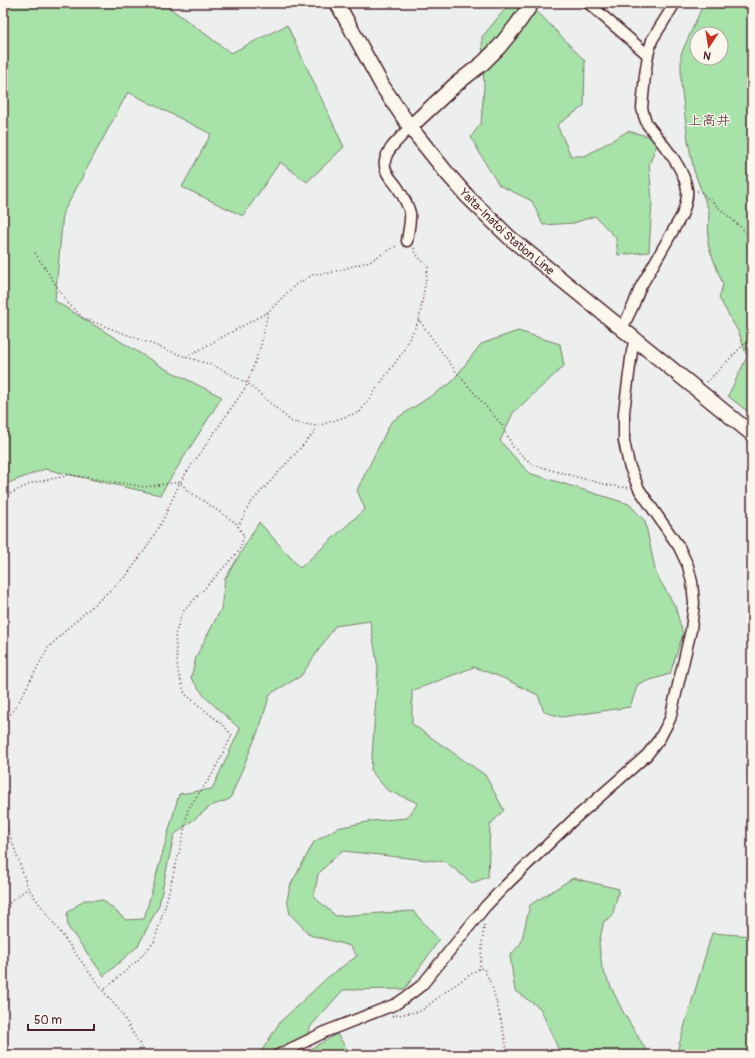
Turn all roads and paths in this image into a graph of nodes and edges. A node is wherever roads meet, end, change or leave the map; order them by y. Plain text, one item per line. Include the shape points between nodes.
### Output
1 (337, 3) edge
2 (532, 3) edge
3 (588, 3) edge
4 (675, 3) edge
5 (648, 54) junction
6 (410, 127) junction
7 (687, 189) junction
8 (752, 237) edge
9 (406, 240) junction
10 (35, 253) dead end
11 (268, 312) junction
12 (419, 320) junction
13 (622, 329) junction
14 (752, 336) edge
15 (635, 339) junction
16 (186, 357) junction
17 (247, 383) junction
18 (699, 391) junction
19 (317, 426) junction
20 (752, 434) edge
21 (180, 482) junction
22 (639, 489) junction
23 (3, 498) edge
24 (238, 527) junction
25 (3, 724) edge
26 (3, 815) edge
27 (28, 888) junction
28 (485, 907) junction
29 (3, 908) edge
30 (480, 968) junction
31 (103, 991) junction
32 (386, 1016) dead end
33 (146, 1055) edge
34 (278, 1055) edge
35 (508, 1055) edge

1 - 6 main road, Yaita-Inatoi Station Line via 383,87
2 - 6 main road via 499,47
3 - 5 street
4 - 5 street via 652,40
5 - 7 street via 642,108 644,116 647,124 678,165
6 - 9 street via 390,149 385,162 388,176 398,187 410,215
6 - 13 main road, Yaita-Inatoi Station Line via 454,182 509,237
7 - 8 path via 701,192
7 - 13 street via 687,202 682,214 640,288
9 - 11 path via 370,261 330,273 314,274 295,285
9 - 12 path via 428,267
10 - 16 path via 67,302 83,318
11 - 16 path
11 - 17 path via 261,345
12 - 19 path via 402,352 360,412
12 - 22 path via 457,373 502,425 512,447 533,465 607,485
13 - 15 main road, Yaita-Inatoi Station Line
14 - 18 path
15 - 18 main road, Yaita-Inatoi Station Line
15 - 22 street via 624,412 624,441 629,465
16 - 17 path via 215,366
17 - 19 path via 292,422
17 - 21 path
18 - 20 main road, Yaita-Inatoi Station Line
19 - 24 path via 313,434 249,505
21 - 23 path via 145,488 71,475 32,483
21 - 24 path via 187,490 236,523
21 - 25 path via 163,520 127,575 48,648 17,705
22 - 28 street via 679,547 692,582 694,603 691,630 670,719 647,755 572,821
24 - 31 path via 244,536 239,550 182,613 175,635 178,672 185,694 232,735 212,775 188,809 183,837 154,942
26 - 27 path
27 - 29 path
27 - 31 path
28 - 30 path
28 - 34 street via 422,985 410,995 396,1004 327,1031
30 - 32 path via 421,1012
30 - 35 path via 484,969 492,986
31 - 33 path via 120,1011

